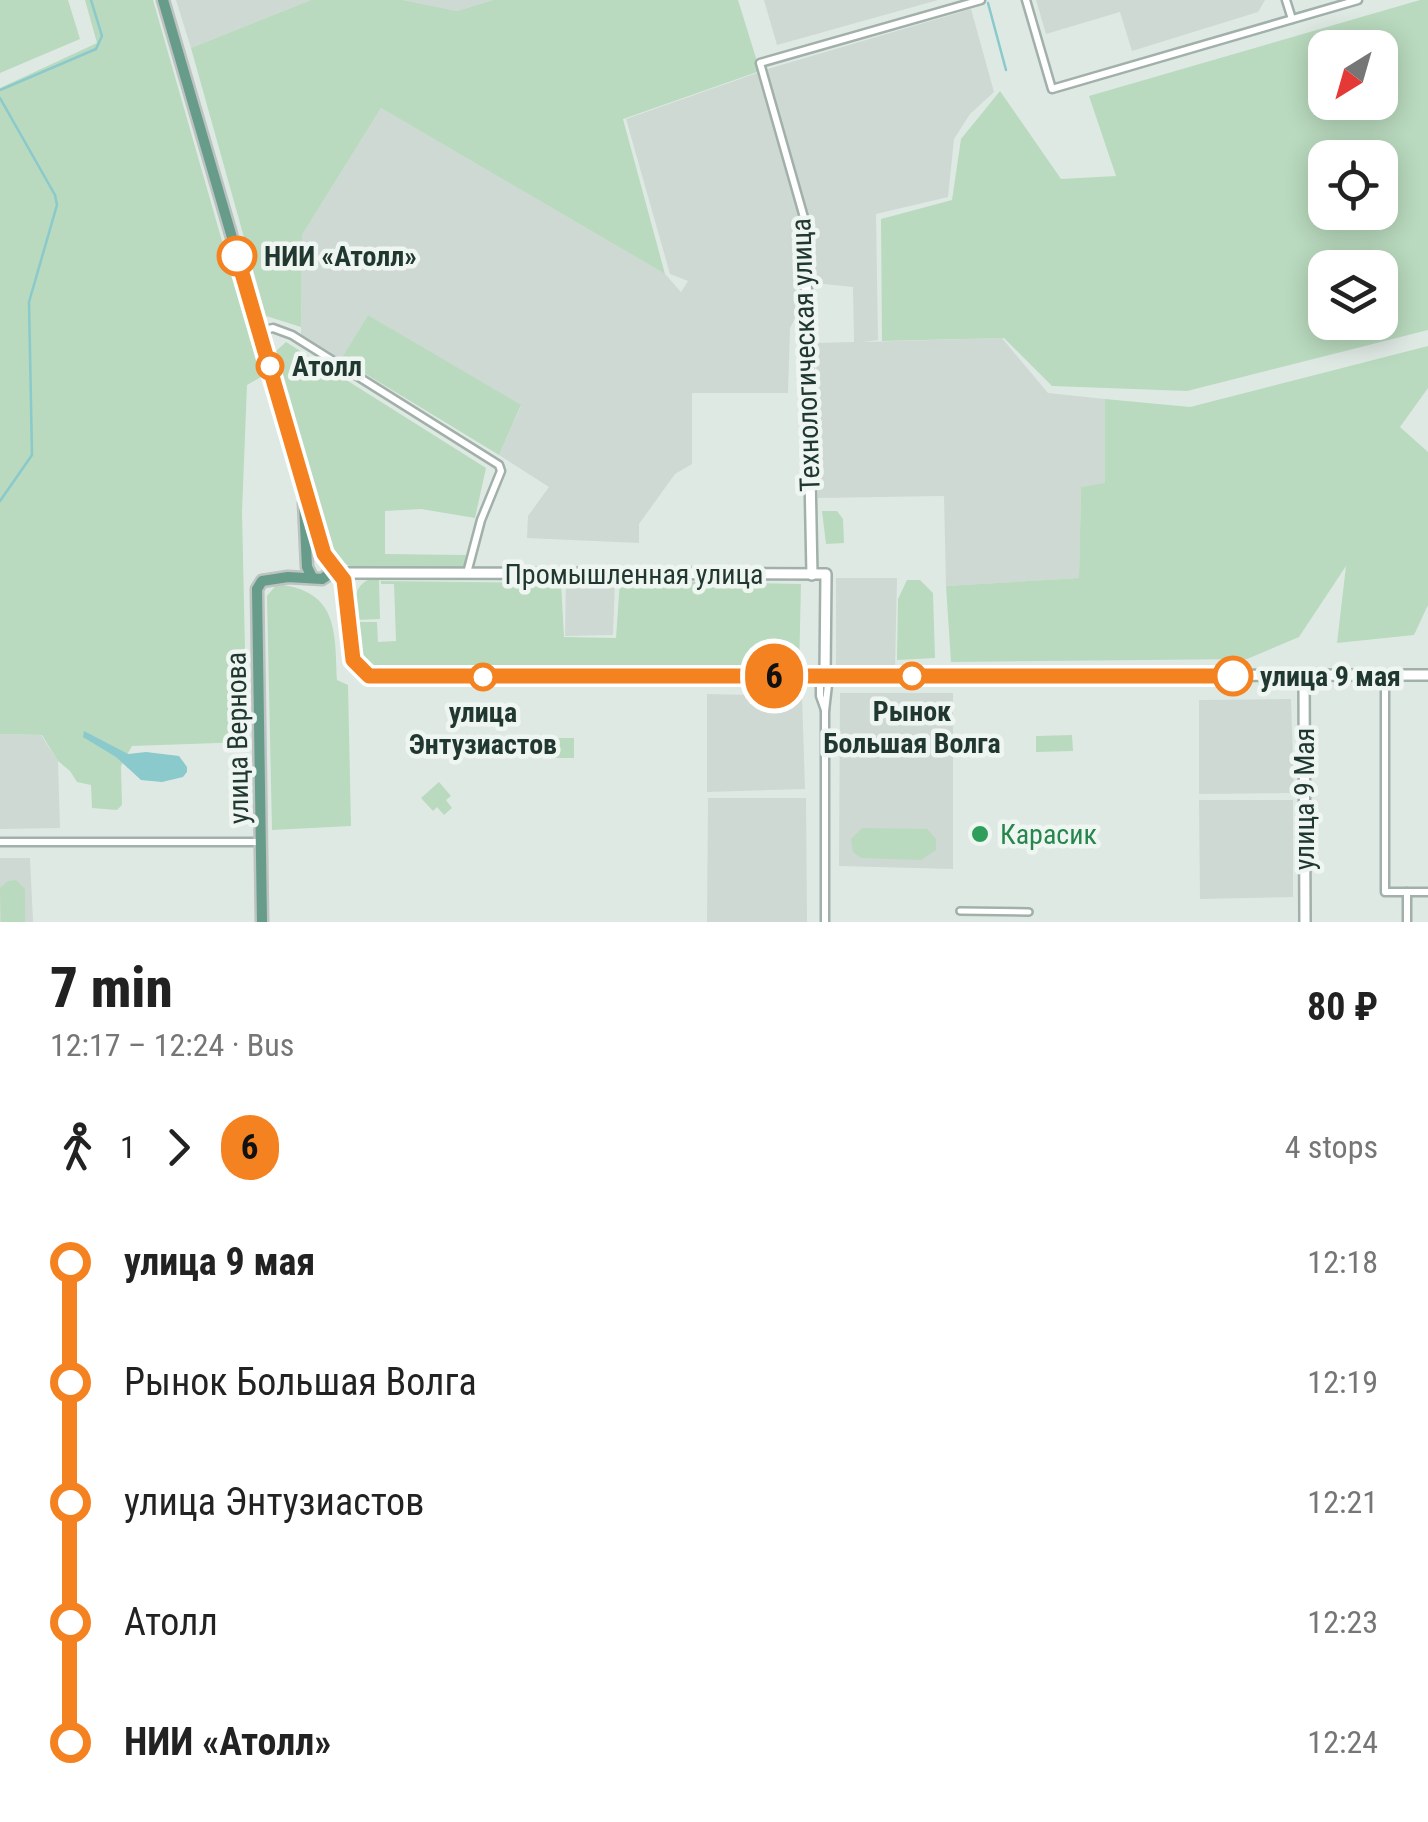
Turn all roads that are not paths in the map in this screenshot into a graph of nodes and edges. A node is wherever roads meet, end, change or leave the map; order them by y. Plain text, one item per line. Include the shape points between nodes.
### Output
1 (163, 0) edge
2 (981, 0) edge
3 (1026, 0) edge
4 (1286, 0) edge
5 (1358, 0) edge
6 (970, 2) edge
7 (1292, 19) junction
8 (805, 221) joint
9 (260, 331) junction
10 (303, 482) junction
11 (333, 566) junction
12 (309, 569) junction
13 (467, 574) junction
14 (812, 575) junction
15 (325, 578) junction
16 (348, 596) junction
17 (1384, 675) junction
18 (1428, 675) edge
19 (825, 676) junction
20 (1304, 676) junction
21 (0, 842) edge
22 (261, 842) junction
23 (1407, 892) junction
24 (1428, 892) edge
25 (960, 911) dead end
26 (1030, 912) dead end
27 (262, 922) edge
28 (826, 922) edge
29 (1305, 922) edge
30 (1407, 922) edge

1 - 9 main road
2 - 6 street
3 - 7 street via 1052,90
4 - 7 street
5 - 7 street
6 - 8 street, Технологическая улица via 760,63
8 - 14 street, Технологическая улица
9 - 10 main road
9 - 13 street via 292,335 499,464
10 - 11 main road
10 - 12 main road
11 - 12 main road via 318,556
11 - 13 street, Промышленная улица
11 - 15 main road
11 - 16 street
12 - 15 main road
12 - 22 main road, улица Вернова via 266,579 257,589
13 - 14 street, Промышленная улица
14 - 19 street via 826,574
15 - 16 street via 341,584
16 - 19 street via 353,660 369,676
17 - 18 street
17 - 20 street
17 - 23 street via 1385,892
19 - 20 street
19 - 28 street
20 - 29 street, улица 9 Мая
21 - 22 street
22 - 27 main road, улица Вернова
23 - 24 street
23 - 30 street
25 - 26 street

